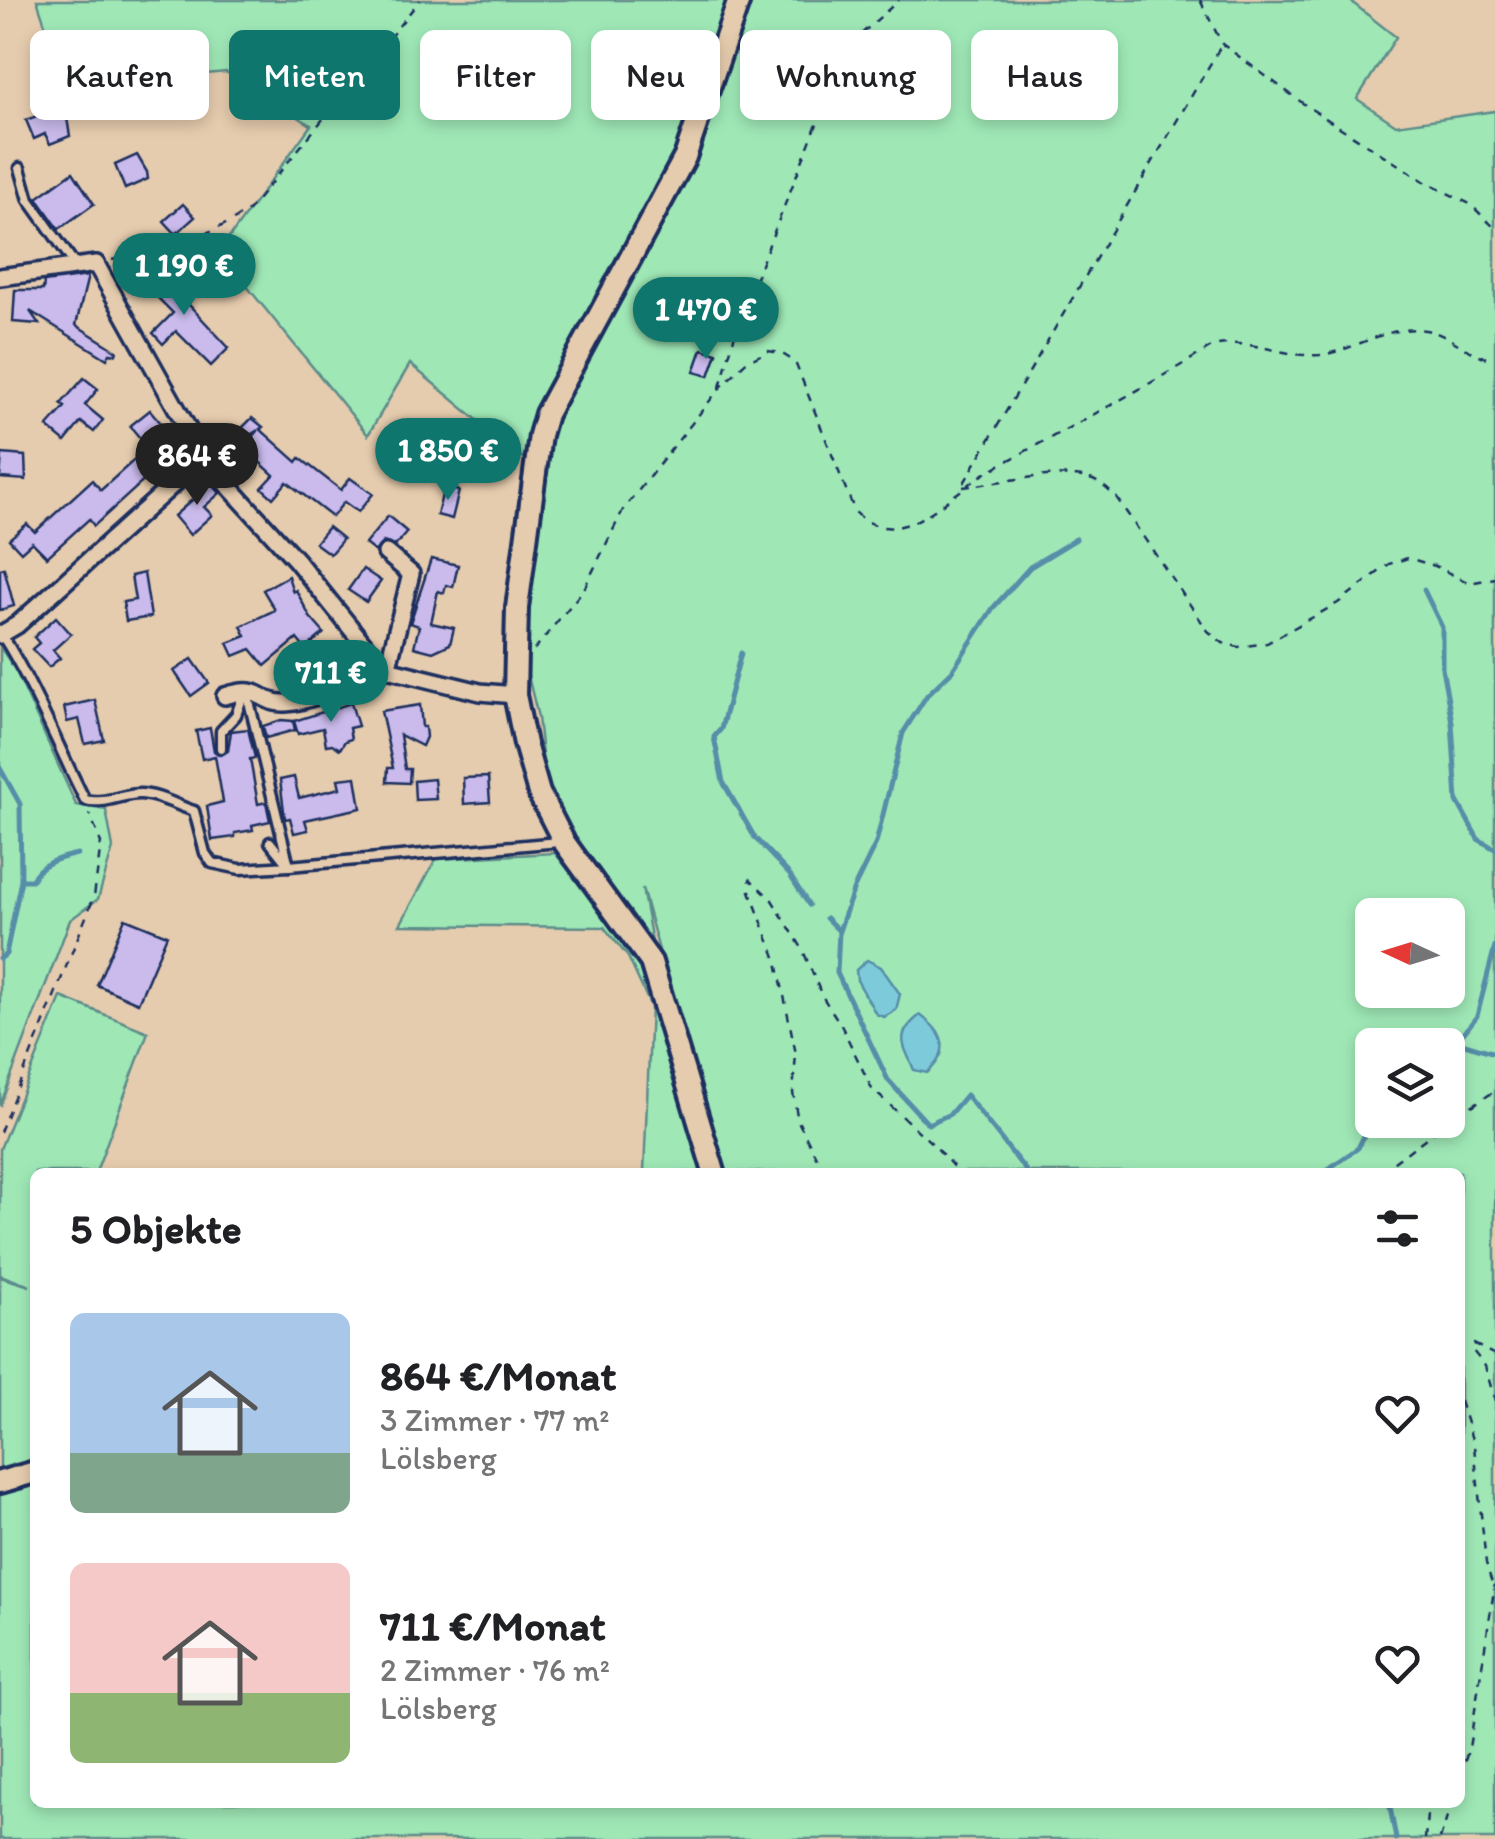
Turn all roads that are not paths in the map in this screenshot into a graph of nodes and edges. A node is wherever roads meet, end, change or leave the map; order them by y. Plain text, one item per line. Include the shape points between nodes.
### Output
1 (739, 0) edge
2 (20, 168) dead end
3 (76, 266) junction
4 (0, 276) edge
5 (206, 460) junction
6 (386, 553) dead end
7 (1, 634) edge
8 (385, 669) junction
9 (246, 689) junction
10 (514, 695) junction
11 (225, 696) dead end
12 (221, 748) dead end
13 (270, 842) dead end
14 (564, 842) junction
15 (289, 866) junction
16 (713, 1168) edge
17 (30, 1473) edge
18 (0, 1482) edge

1 - 10 street via 685,157 546,414 516,608
2 - 3 lane via 28,200
3 - 4 street
3 - 5 street via 96,264
5 - 7 street
5 - 8 street
6 - 8 street via 411,574
7 - 15 lane via 84,800 138,794 194,810 212,864
8 - 9 street via 284,703
8 - 10 street
9 - 11 street
9 - 12 lane via 221,731
9 - 15 lane
10 - 14 street via 539,793
13 - 15 lane
14 - 15 lane
14 - 16 street via 652,962
17 - 18 street

